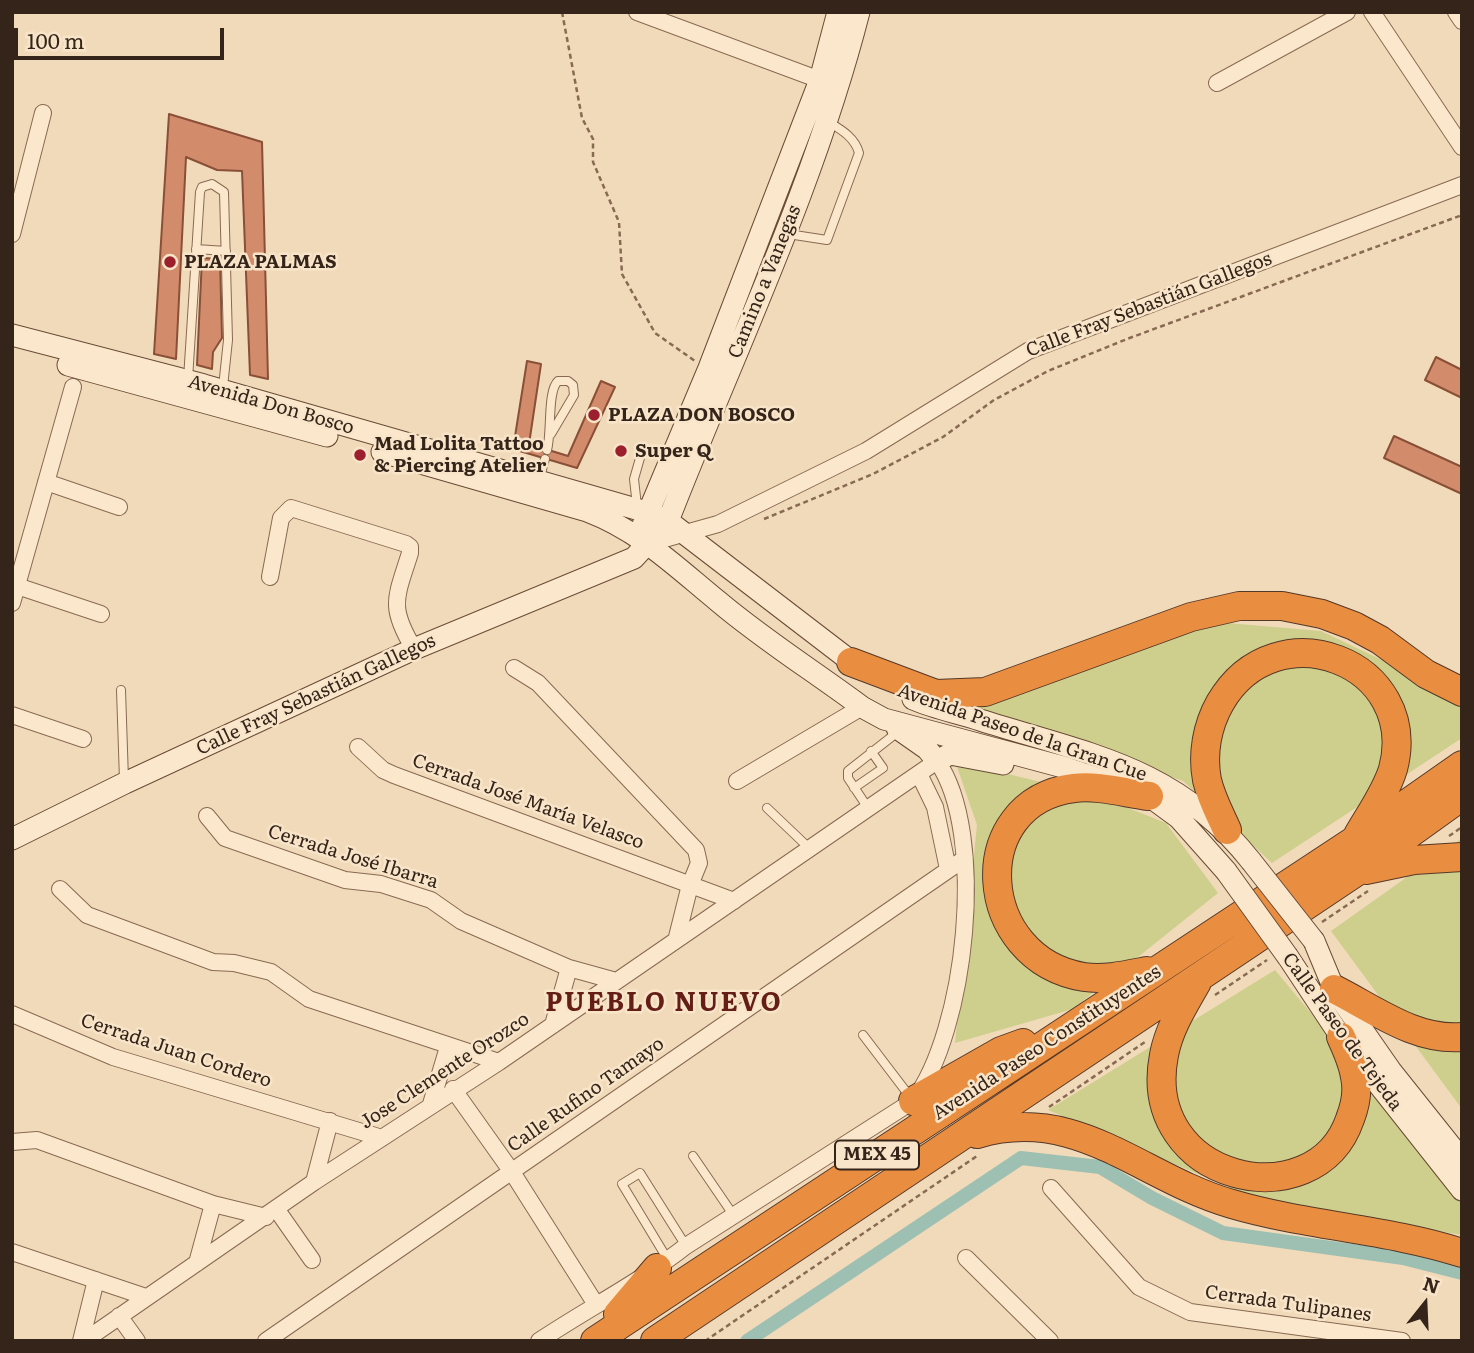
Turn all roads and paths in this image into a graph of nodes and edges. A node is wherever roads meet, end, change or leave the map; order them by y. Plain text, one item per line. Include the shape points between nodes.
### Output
1 (562, 12) edge
2 (637, 12) edge
3 (838, 12) edge
4 (859, 12) edge
5 (1347, 12) edge
6 (1373, 12) edge
7 (1456, 12) edge
8 (1462, 21) edge
9 (820, 80) junction
10 (1217, 83) dead end
11 (43, 113) dead end
12 (827, 121) junction
13 (1462, 147) edge
14 (1462, 185) edge
15 (1462, 215) edge
16 (785, 233) junction
17 (12, 234) edge
18 (197, 249) junction
19 (226, 251) junction
20 (12, 335) edge
21 (12, 349) edge
22 (709, 368) junction
23 (73, 387) dead end
24 (186, 388) junction
25 (220, 397) junction
26 (551, 434) junction
27 (640, 458) dead end
28 (541, 471) junction
29 (47, 482) junction
30 (119, 507) dead end
31 (652, 515) junction
32 (761, 520) dead end
33 (686, 535) junction
34 (644, 540) junction
35 (726, 567) junction
36 (270, 578) dead end
37 (699, 585) junction
38 (17, 586) junction
39 (12, 603) edge
40 (101, 614) dead end
41 (414, 649) junction
42 (851, 662) junction
43 (514, 668) dead end
44 (121, 690) dead end
45 (1462, 692) edge
46 (862, 707) junction
47 (12, 715) edge
48 (892, 725) junction
49 (83, 738) dead end
50 (358, 747) dead end
51 (871, 751) junction
52 (937, 761) junction
53 (1462, 765) edge
54 (1063, 767) junction
55 (919, 774) junction
56 (737, 781) dead end
57 (125, 783) junction
58 (854, 788) junction
59 (1149, 796) junction
60 (1462, 796) edge
61 (767, 808) dead end
62 (868, 808) junction
63 (207, 816) dead end
64 (1462, 827) edge
65 (1227, 830) junction
66 (12, 839) edge
67 (1355, 840) junction
68 (808, 848) junction
69 (1452, 849) edge
70 (964, 859) junction
71 (1251, 861) joint
72 (948, 869) junction
73 (1226, 871) joint
74 (1362, 881) junction
75 (690, 885) junction
76 (60, 889) dead end
77 (734, 901) junction
78 (1313, 935) junction
79 (677, 937) junction
80 (1283, 955) junction
81 (569, 968) junction
82 (1160, 969) junction
83 (616, 981) junction
84 (1204, 988) junction
85 (1334, 989) junction
86 (12, 1014) edge
87 (1175, 1022) junction
88 (553, 1025) junction
89 (1072, 1027) junction
90 (863, 1035) dead end
91 (1341, 1037) junction
92 (1462, 1037) edge
93 (448, 1047) junction
94 (499, 1062) junction
95 (453, 1089) junction
96 (913, 1101) junction
97 (431, 1104) junction
98 (330, 1121) junction
99 (1023, 1125) junction
100 (382, 1138) junction
101 (12, 1142) edge
102 (966, 1148) junction
103 (693, 1156) dead end
104 (1462, 1160) edge
105 (512, 1171) junction
106 (314, 1182) junction
107 (1051, 1188) dead end
108 (1462, 1190) edge
109 (213, 1204) junction
110 (271, 1213) junction
111 (734, 1216) junction
112 (686, 1247) junction
113 (12, 1252) edge
114 (1462, 1253) edge
115 (966, 1258) dead end
116 (312, 1260) dead end
117 (197, 1263) junction
118 (663, 1264) junction
119 (96, 1280) junction
120 (146, 1297) junction
121 (595, 1303) junction
122 (119, 1316) junction
123 (595, 1340) edge
124 (83, 1341) edge
125 (137, 1341) edge
126 (266, 1341) edge
127 (539, 1341) edge
128 (655, 1341) edge
129 (705, 1341) edge
130 (1050, 1341) edge
131 (1402, 1341) edge

1 - 22 path via 582,118 593,139 593,162 619,222 622,274 655,333
2 - 9 street
3 - 9 main road, Camino a Vanegas
4 - 12 main road, Camino a Vanegas
5 - 10 street
6 - 13 street
7 - 8 street
9 - 22 main road, Camino a Vanegas
11 - 17 street
12 - 16 main road, Camino a Vanegas
12 - 16 lane via 844,131 859,149 831,234 821,240
14 - 33 street, Calle Fray Sebastián Gallegos via 1027,351 866,451 718,524
15 - 32 path via 1048,371 908,456
16 - 31 main road, Camino a Vanegas
18 - 19 lane
18 - 19 lane via 200,192 212,184 224,192
18 - 24 lane
19 - 25 lane via 228,340
20 - 24 main road, Avenida Don Bosco
21 - 24 main road, Avenida Don Bosco
22 - 31 main road, Camino a Vanegas
23 - 29 street
24 - 25 main road, Avenida Don Bosco
25 - 28 main road, Avenida Don Bosco
26 - 26 lane via 574,395 568,381 558,381 552,388
26 - 28 lane
27 - 31 lane via 634,479
28 - 31 main road, Avenida Don Bosco
28 - 34 main road, Avenida Don Bosco via 600,516
29 - 30 street
29 - 38 street
31 - 33 main road, Avenida Paseo de la Gran Cue
31 - 34 main road, Camino a Vanegas
33 - 34 street, Calle Fray Sebastián Gallegos
33 - 35 main road, Avenida Paseo de la Gran Cue
34 - 37 main road, Avenida Paseo de la Gran Cue
34 - 41 main road, Calle Fray Sebastián Gallegos via 634,558
35 - 37 main road via 703,565 696,575
35 - 42 main road, Avenida Paseo de la Gran Cue
36 - 41 street via 281,518 291,508 406,544 411,553 395,601 399,625
37 - 46 main road, Avenida Paseo de la Gran Cue
38 - 39 street
38 - 40 street
41 - 57 main road, Calle Fray Sebastián Gallegos
42 - 45 highway via 936,694 985,692 1191,617 1239,606 1282,606 1354,626
42 - 65 main road, Avenida Paseo de la Gran Cue via 883,685 921,702 1139,772 1195,803
43 - 75 street via 538,683 692,844 699,863
44 - 57 lane
46 - 48 main road, Avenida Paseo de la Gran Cue
46 - 56 street
47 - 49 street
48 - 51 lane
48 - 52 main road
48 - 54 main road, Avenida Paseo de la Gran Cue
50 - 75 street, Cerrada José María Velasco via 394,775
51 - 58 lane via 848,771
51 - 58 lane via 883,768
52 - 54 main road via 950,754 1021,768
52 - 55 street, Jose Clemente Orozco
52 - 70 street via 950,784
53 - 67 highway, Avenida Paseo Constituyentes / MEX 45
54 - 59 main road, Avenida Paseo de la Gran Cue
55 - 62 street, Jose Clemente Orozco
55 - 72 street via 935,807
57 - 66 main road, Calle Fray Sebastián Gallegos
58 - 62 lane
59 - 73 main road, Avenida Paseo de la Gran Cue via 1179,818
59 - 82 highway via 1073,788 1041,799 1020,817 1004,841 995,883 1009,925 1027,948 1050,965 1074,975 1100,978
60 - 74 highway, Avenida Paseo Constituyentes / MEX 45
61 - 68 lane
62 - 68 street, Jose Clemente Orozco
63 - 81 street, Cerrada José Ibarra via 225,838 345,880 381,884 431,900 461,921
64 - 69 path
65 - 67 highway via 1205,766 1207,738 1216,711 1232,686 1255,667 1282,654 1307,652 1343,661 1363,675 1386,705 1395,729 1395,756 1388,781
65 - 71 main road, Avenida Paseo de la Gran Cue
67 - 82 highway, Avenida Paseo Constituyentes / MEX 45
68 - 77 street, Jose Clemente Orozco
69 - 74 highway
70 - 72 street, Calle Rufino Tamayo
70 - 96 street via 965,930 957,982 945,1036
71 - 78 main road, Calle Paseo de Tejeda, bridge
72 - 105 street, Calle Rufino Tamayo
73 - 80 main road, Calle Paseo de Tejeda, bridge
74 - 78 path
74 - 84 highway, Avenida Paseo Constituyentes / MEX 45
75 - 77 street, Cerrada José María Velasco
75 - 79 street
76 - 93 street via 87,915 213,962 271,972 309,999
77 - 79 street, Jose Clemente Orozco
78 - 85 main road, Calle Paseo de Tejeda
79 - 83 street, Jose Clemente Orozco
80 - 84 path
80 - 91 main road, Calle Paseo de Tejeda
81 - 83 street, Cerrada José Ibarra
81 - 88 street
82 - 89 highway, Avenida Paseo Constituyentes / MEX 45
83 - 88 street, Jose Clemente Orozco
84 - 87 highway
84 - 102 highway, Avenida Paseo Constituyentes / MEX 45
85 - 92 highway via 1415,1032
85 - 104 main road, Calle Paseo de Tejeda via 1391,1071
86 - 98 street, Cerrada Juan Cordero via 113,1056
87 - 91 highway via 1162,1070 1164,1098 1174,1127 1203,1159 1229,1172 1258,1177 1307,1166 1345,1132 1354,1107 1356,1079
87 - 99 path
88 - 94 street, Jose Clemente Orozco
89 - 96 highway via 1001,1051
89 - 123 highway, Avenida Paseo Constituyentes / MEX 45
90 - 96 lane
91 - 108 main road, Calle Paseo de Tejeda
93 - 94 street
93 - 97 street
94 - 95 street, Jose Clemente Orozco
95 - 97 street, Jose Clemente Orozco
95 - 105 street
96 - 111 street
97 - 100 street, Jose Clemente Orozco
98 - 100 street, Cerrada Juan Cordero
98 - 106 street
99 - 102 highway via 999,1128
99 - 114 highway via 1085,1138 1233,1205
100 - 106 street, Jose Clemente Orozco
101 - 109 street via 37,1140
102 - 128 highway, Avenida Paseo Constituyentes / MEX 45
102 - 129 path
103 - 111 lane
105 - 121 street
105 - 126 street, Calle Rufino Tamayo
106 - 110 street, Jose Clemente Orozco
107 - 131 street, Cerrada Tulipanes via 1139,1287 1190,1312
109 - 110 street
109 - 117 street
110 - 116 street
110 - 117 street, Jose Clemente Orozco
111 - 112 street
112 - 118 street
112 - 118 lane via 640,1173 622,1184
113 - 119 street
115 - 130 street
117 - 120 street, Jose Clemente Orozco
118 - 121 street
118 - 123 highway
119 - 120 street
119 - 124 street
120 - 122 street, Jose Clemente Orozco
121 - 127 street
122 - 124 street, Jose Clemente Orozco
122 - 125 street

